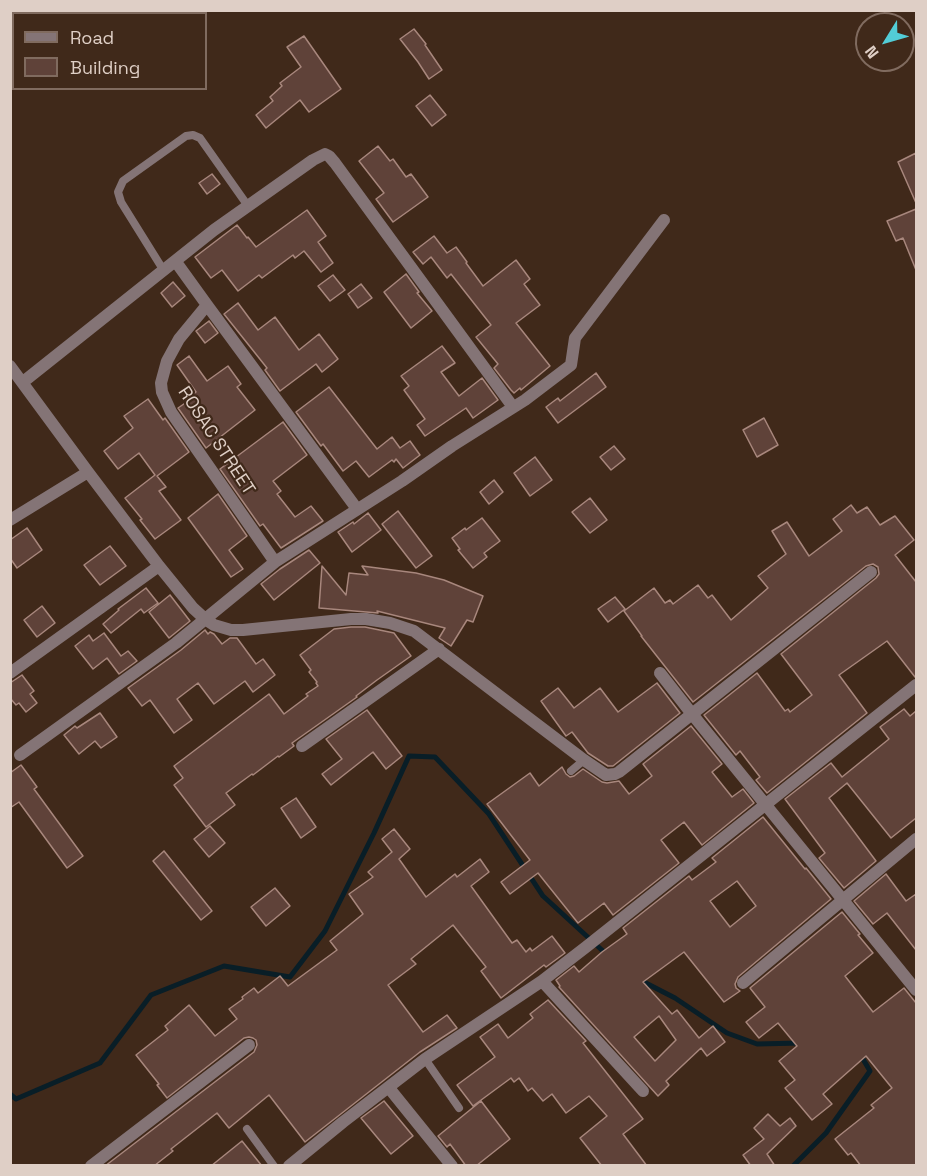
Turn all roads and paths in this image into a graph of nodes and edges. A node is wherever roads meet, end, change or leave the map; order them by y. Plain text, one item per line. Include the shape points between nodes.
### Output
1 (248, 206) junction
2 (664, 220) dead end
3 (176, 262) junction
4 (164, 272) junction
5 (207, 306) junction
6 (10, 366) edge
7 (23, 382) junction
8 (513, 407) junction
9 (88, 472) junction
10 (357, 509) junction
11 (10, 520) edge
12 (275, 562) junction
13 (159, 566) junction
14 (871, 572) dead end
15 (205, 620) junction
16 (439, 649) junction
17 (10, 673) edge
18 (660, 673) dead end
19 (916, 685) edge
20 (692, 714) junction
21 (302, 746) dead end
22 (20, 755) dead end
23 (584, 760) junction
24 (571, 771) dead end
25 (766, 804) junction
26 (916, 839) edge
27 (843, 899) junction
28 (542, 981) junction
29 (743, 983) dead end
30 (916, 989) edge
31 (249, 1045) dead end
32 (425, 1059) junction
33 (389, 1088) junction
34 (643, 1091) dead end
35 (459, 1108) dead end
36 (247, 1129) dead end
37 (91, 1166) edge
38 (274, 1166) edge
39 (289, 1166) edge
40 (452, 1166) edge

1 - 3 street
1 - 4 lane via 200,138 193,135 186,136 123,181 118,192 121,202
1 - 8 street via 313,160 329,156
2 - 8 street via 575,338 571,365
3 - 4 street
3 - 5 street
4 - 7 street
5 - 10 street
5 - 12 street, ROSAC STREET via 179,339 167,361 162,392 171,412
6 - 7 street
7 - 9 street
8 - 10 street
9 - 11 street
9 - 13 street
10 - 12 street
12 - 15 street
13 - 15 street
13 - 17 street
14 - 20 street
15 - 16 street via 231,630 243,630 366,619 414,631
15 - 22 street
16 - 21 street
16 - 23 street
18 - 20 street
19 - 25 street
20 - 23 street via 615,774 606,775
20 - 25 street
23 - 24 lane
25 - 27 street
25 - 28 street
26 - 27 street
27 - 29 street
27 - 30 street
28 - 32 street
28 - 34 street
31 - 37 street
32 - 33 street
32 - 35 lane
33 - 39 street
33 - 40 street
36 - 38 lane

